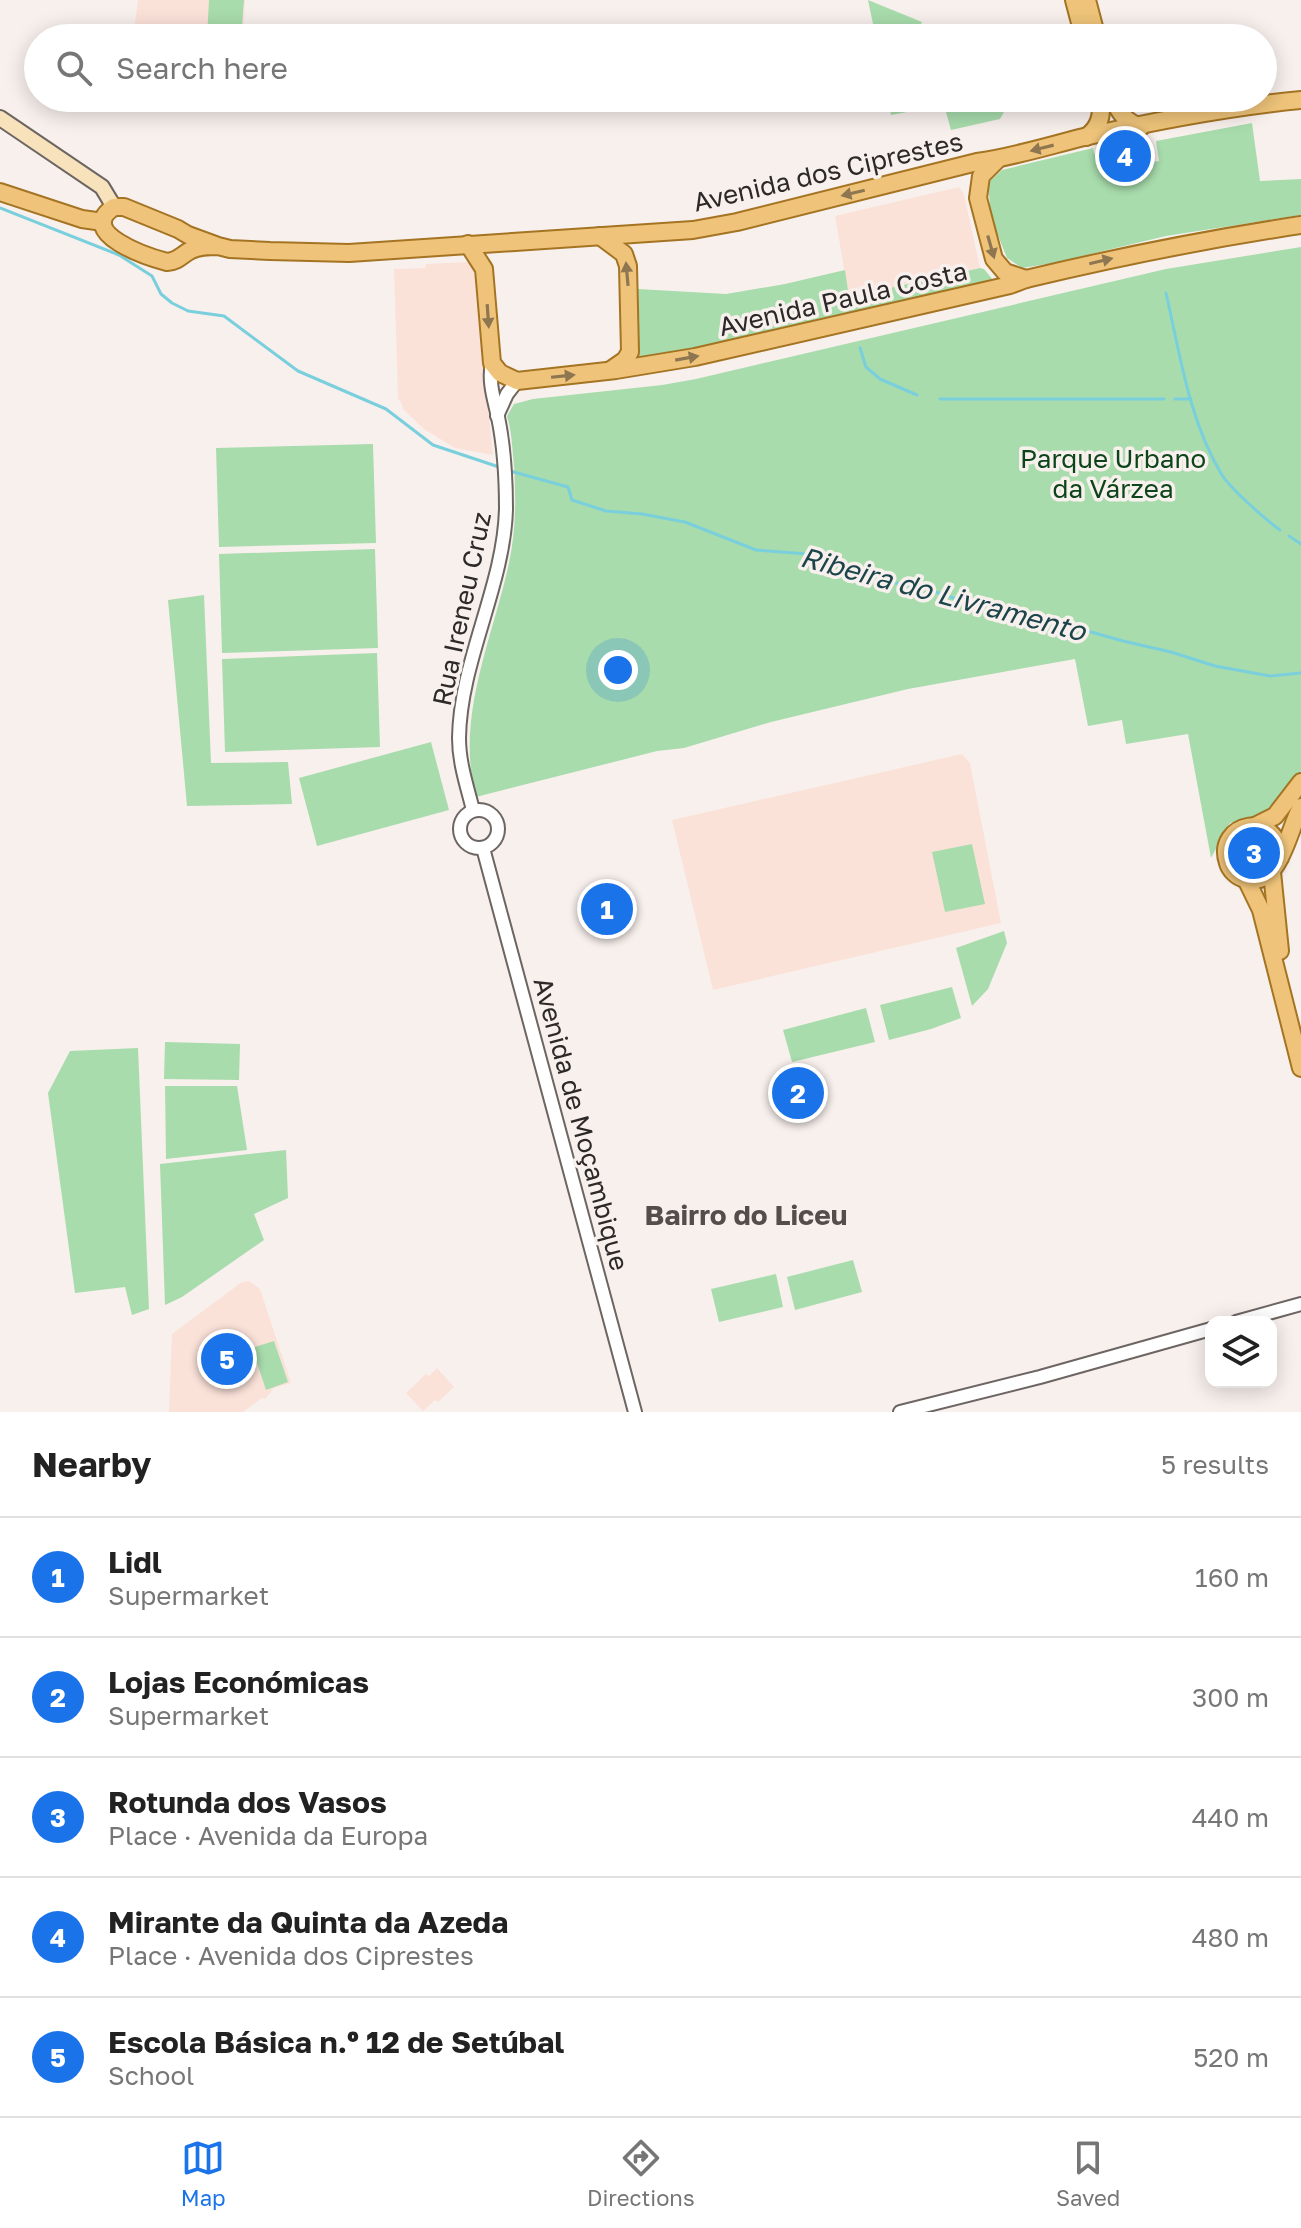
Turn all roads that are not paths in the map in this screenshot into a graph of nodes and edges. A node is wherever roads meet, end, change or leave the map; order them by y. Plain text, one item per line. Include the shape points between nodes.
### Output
1 (1074, 0) edge
2 (1087, 0) edge
3 (1080, 24) edge
4 (1093, 24) edge
5 (1301, 100) edge
6 (1277, 103) edge
7 (1101, 112) edge
8 (1122, 112) edge
9 (1215, 112) edge
10 (0, 118) edge
11 (1141, 127) junction
12 (1086, 137) junction
13 (998, 159) junction
14 (0, 192) edge
15 (114, 207) junction
16 (103, 222) junction
17 (1301, 225) edge
18 (182, 232) junction
19 (600, 236) junction
20 (509, 243) junction
21 (468, 244) junction
22 (218, 246) junction
23 (185, 254) junction
24 (484, 269) junction
25 (1026, 279) junction
26 (492, 363) junction
27 (610, 371) junction
28 (517, 381) junction
29 (497, 416) junction
30 (1301, 782) edge
31 (1301, 807) edge
32 (473, 810) junction
33 (1255, 826) junction
34 (483, 848) junction
35 (1276, 865) junction
36 (1246, 879) junction
37 (1301, 1034) edge
38 (1301, 1068) edge
39 (1301, 1304) edge
40 (1258, 1316) edge
41 (1205, 1331) edge
42 (635, 1412) edge
43 (900, 1412) edge

1 - 3 main road
2 - 4 main road
5 - 6 main road, Avenida dos Ciprestes
7 - 12 main road
8 - 11 main road
9 - 11 main road, Avenida dos Ciprestes
10 - 15 main road via 96,182
11 - 12 main road, Avenida dos Ciprestes
12 -> 13 main road, Avenida dos Ciprestes
13 -> 19 main road, Avenida dos Ciprestes via 737,222
13 -> 25 main road via 981,176 978,198 994,259 1005,272
14 - 16 main road
15 - 16 main road
15 - 18 main road, Avenida dos Ciprestes
16 - 23 main road, Avenida dos Ciprestes via 111,239 162,261
25 -> 17 main road, Avenida Paula Costa via 1182,243
18 - 22 main road, Avenida dos Ciprestes
18 - 23 main road
19 - 20 main road, Avenida dos Ciprestes
27 -> 19 main road via 630,352 628,266 624,254
20 - 21 main road, Avenida dos Ciprestes
20 - 24 main road
21 - 22 main road, Avenida dos Ciprestes via 349,253
21 - 24 main road
22 - 23 main road, Avenida dos Ciprestes
24 -> 26 main road
27 -> 25 main road, Avenida Paula Costa via 726,350
26 - 28 main road
26 - 29 street, Rua Ireneu Cruz
28 -> 27 main road, Avenida Paula Costa
28 - 29 street
29 - 32 street, Rua Ireneu Cruz via 505,478 502,547 460,730
30 - 33 main road via 1275,816
31 - 35 main road
32 - 34 street via 460,822 460,834 472,847
32 - 34 street via 490,813 497,822 498,834
33 - 35 main road via 1276,838
33 - 36 main road via 1239,829 1227,845 1228,864
34 - 42 street, Avenida de Moçambique
35 - 36 main road via 1263,878
35 - 37 main road via 1279,944
36 - 38 main road via 1261,910
39 - 40 street
41 - 43 street

